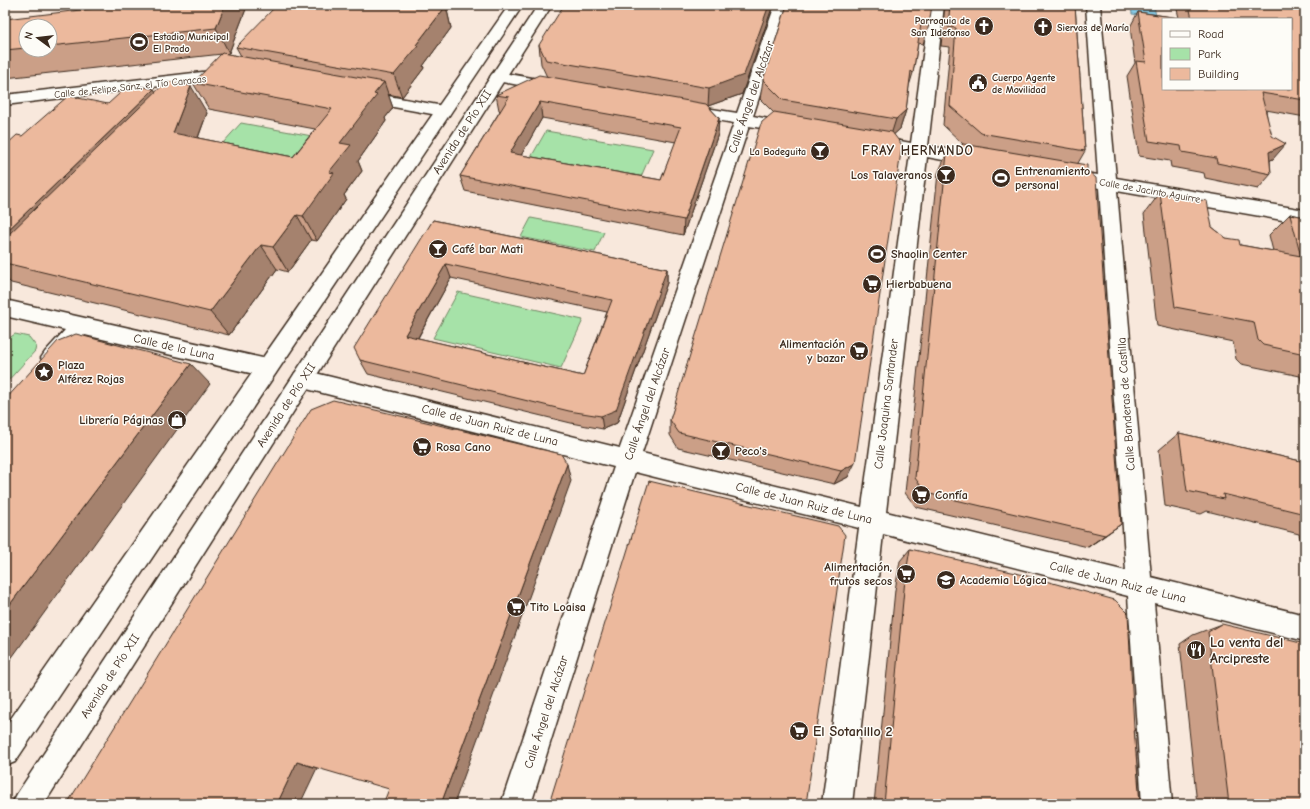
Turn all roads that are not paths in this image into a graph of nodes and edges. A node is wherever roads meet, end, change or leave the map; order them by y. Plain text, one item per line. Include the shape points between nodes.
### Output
1 (516, 5) edge
2 (545, 5) edge
3 (782, 5) edge
4 (937, 5) edge
5 (1093, 5) edge
6 (243, 75) edge
7 (203, 77) junction
8 (498, 77) junction
9 (567, 89) edge
10 (85, 90) junction
11 (186, 94) edge
12 (349, 94) edge
13 (5, 100) edge
14 (675, 108) edge
15 (62, 111) edge
16 (443, 111) junction
17 (744, 120) junction
18 (804, 130) edge
19 (857, 139) edge
20 (918, 150) junction
21 (994, 163) edge
22 (1048, 173) edge
23 (1109, 183) junction
24 (1305, 217) edge
25 (5, 308) edge
26 (81, 326) junction
27 (267, 368) junction
28 (41, 371) edge
29 (303, 379) junction
30 (628, 459) junction
31 (871, 520) junction
32 (1140, 587) junction
33 (1305, 628) edge
34 (5, 752) edge
35 (27, 804) edge
36 (516, 804) edge
37 (836, 804) edge
38 (1157, 804) edge

1 - 16 street
2 - 8 street, Avenida de Pío XII
3 - 17 street, Calle Ángel del Alcázar
4 - 20 street, Calle Joaquina Santander
5 - 23 street, Calle Banderas de Castilla
6 - 7 street, Calle de Felipe Sanz, el Tío Caracas via 236,73
7 - 10 street, Calle de Felipe Sanz, el Tío Caracas
7 - 11 street
8 - 9 street
8 - 29 street, Avenida de Pío XII
10 - 13 street, Calle de Felipe Sanz, el Tío Caracas
10 - 15 street
12 - 16 street
14 - 17 street
16 - 27 street
17 - 18 street
17 - 30 street, Calle Ángel del Alcázar
19 - 20 street
20 - 21 street
20 - 31 street, Calle Joaquina Santander
22 - 23 street, Calle de Jacinto Aguirre
23 - 24 street, Calle de Jacinto Aguirre
23 - 32 street, Calle Banderas de Castilla
25 - 26 street
26 - 27 street, Calle de la Luna
26 - 28 street
27 - 34 street
29 - 30 street, Calle de Juan Ruiz de Luna
29 - 35 street, Avenida de Pío XII
30 - 31 street, Calle de Juan Ruiz de Luna
30 - 36 street, Calle Ángel del Alcázar
31 - 32 street, Calle de Juan Ruiz de Luna
31 - 37 street, Calle Joaquina Santander
32 - 33 street, Calle de Juan Ruiz de Luna
32 - 38 street, Calle Banderas de Castilla

